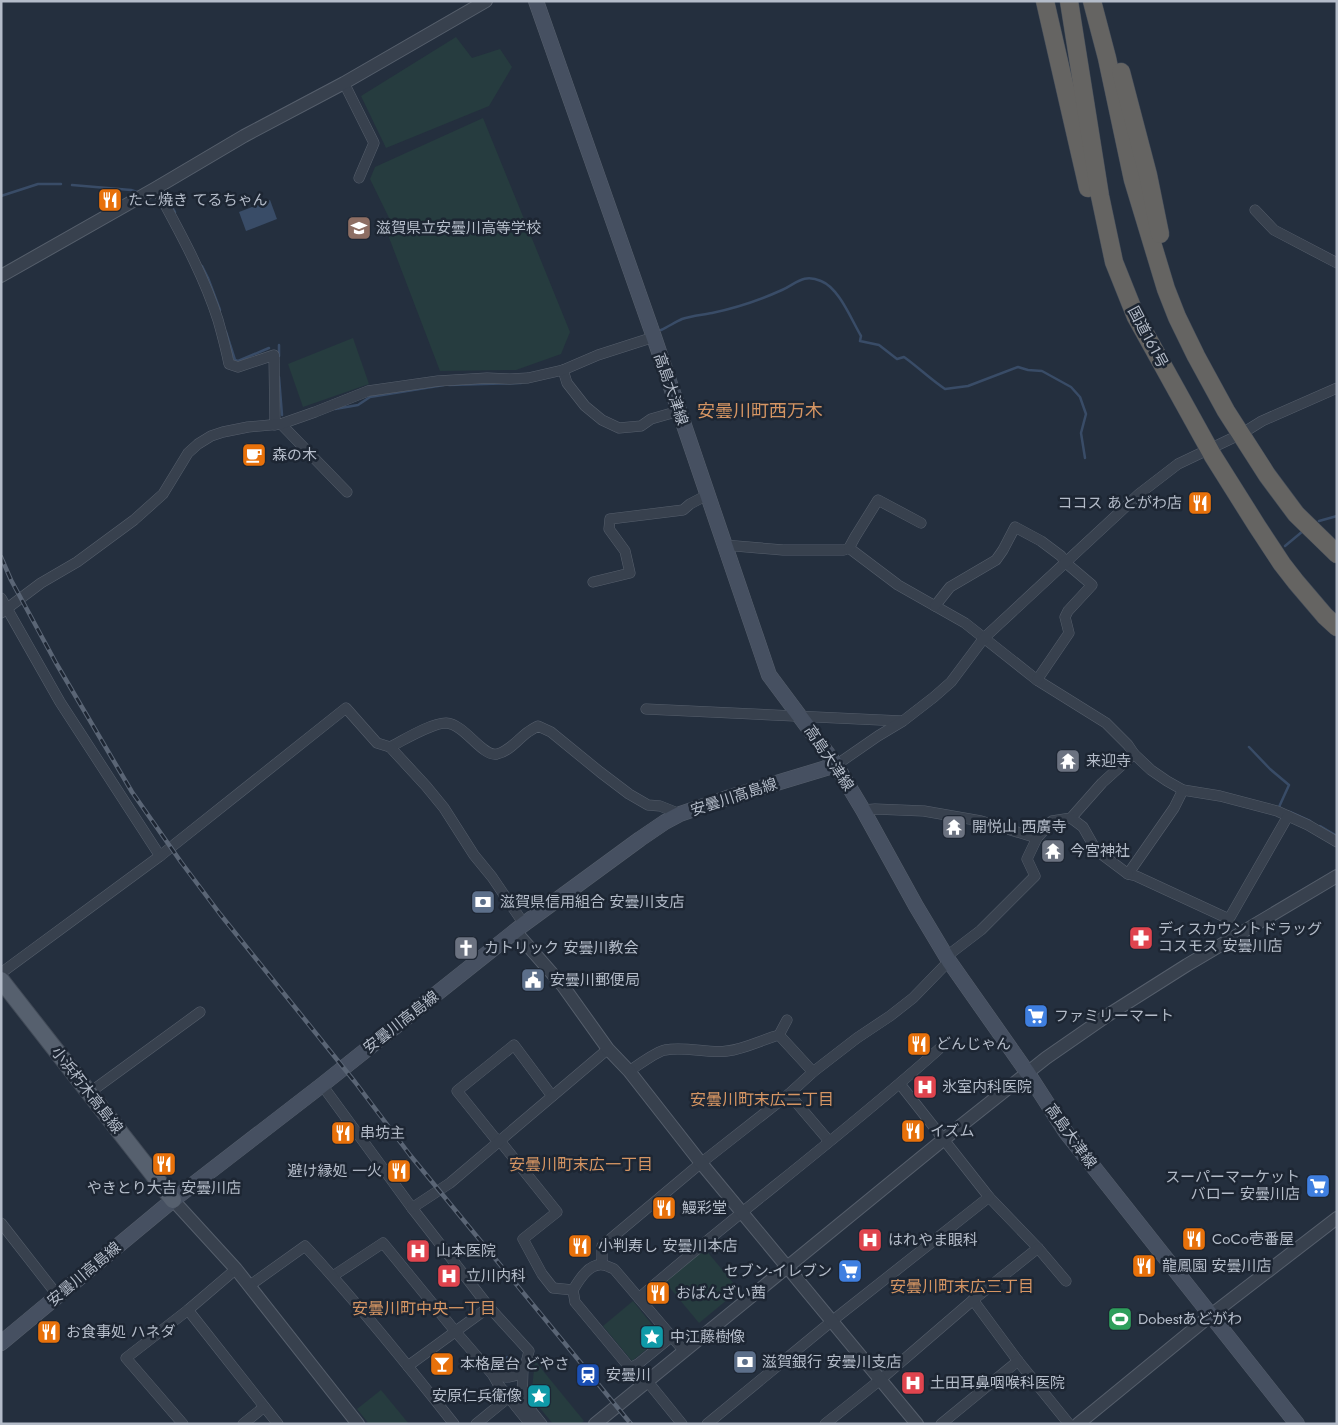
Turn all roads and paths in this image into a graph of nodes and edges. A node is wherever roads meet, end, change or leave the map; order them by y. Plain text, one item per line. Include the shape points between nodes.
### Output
1 (486, 1) edge
2 (536, 1) edge
3 (1045, 1) edge
4 (1069, 1) edge
5 (1092, 1) edge
6 (1104, 1) edge
7 (344, 83) junction
8 (359, 178) dead end
9 (156, 188) junction
10 (1255, 210) dead end
11 (1114, 262) junction
12 (1337, 263) edge
13 (1, 276) edge
14 (1166, 289) junction
15 (654, 337) junction
16 (563, 370) junction
17 (1337, 388) edge
18 (679, 411) junction
19 (278, 424) junction
20 (1241, 434) junction
21 (1209, 448) junction
22 (347, 492) dead end
23 (707, 495) junction
24 (921, 523) dead end
25 (724, 545) junction
26 (849, 548) junction
27 (1337, 554) edge
28 (1066, 563) junction
29 (593, 582) dead end
30 (1, 598) edge
31 (935, 606) junction
32 (4, 611) edge
33 (1337, 627) edge
34 (984, 638) junction
35 (1037, 680) junction
36 (646, 709) dead end
37 (801, 717) junction
38 (903, 721) junction
39 (390, 747) junction
40 (1134, 754) junction
41 (836, 765) junction
42 (1183, 790) junction
43 (863, 810) junction
44 (680, 814) junction
45 (1288, 816) junction
46 (1071, 818) junction
47 (1037, 838) junction
48 (1337, 842) edge
49 (160, 856) junction
50 (1128, 874) junction
51 (1337, 876) edge
52 (520, 928) junction
53 (948, 958) junction
54 (1, 973) edge
55 (1, 980) edge
56 (200, 1012) dead end
57 (787, 1020) dead end
58 (778, 1035) junction
59 (608, 1049) junction
60 (939, 1049) dead end
61 (629, 1071) junction
62 (813, 1072) junction
63 (1027, 1072) junction
64 (900, 1084) junction
65 (322, 1085) junction
66 (89, 1093) junction
67 (790, 1094) junction
68 (552, 1096) junction
69 (944, 1139) junction
70 (500, 1141) junction
71 (829, 1141) junction
72 (701, 1163) junction
73 (989, 1197) junction
74 (173, 1200) junction
75 (412, 1208) junction
76 (743, 1213) junction
77 (1337, 1218) edge
78 (1, 1223) edge
79 (1038, 1248) junction
80 (602, 1264) junction
81 (788, 1266) junction
82 (236, 1269) junction
83 (333, 1276) junction
84 (1066, 1281) dead end
85 (249, 1286) junction
86 (573, 1290) junction
87 (58, 1296) junction
88 (639, 1298) junction
89 (973, 1300) junction
90 (489, 1307) junction
91 (188, 1310) junction
92 (1211, 1315) junction
93 (832, 1321) junction
94 (455, 1331) junction
95 (671, 1337) junction
96 (1, 1343) edge
97 (684, 1352) junction
98 (1018, 1361) junction
99 (408, 1366) junction
100 (630, 1368) junction
101 (523, 1369) junction
102 (493, 1375) junction
103 (880, 1380) junction
104 (646, 1384) junction
105 (508, 1397) junction
106 (264, 1407) junction
107 (357, 1423) edge
108 (183, 1424) edge
109 (244, 1424) edge
110 (278, 1424) edge
111 (454, 1424) edge
112 (476, 1424) edge
113 (530, 1424) edge
114 (542, 1424) edge
115 (596, 1424) edge
116 (682, 1424) edge
117 (707, 1424) edge
118 (825, 1424) edge
119 (917, 1424) edge
120 (941, 1424) edge
121 (1069, 1424) edge
122 (1078, 1424) edge
123 (1297, 1424) edge

1 - 7 street
2 - 15 main road, 高島大津線
3 - 11 highway via 1090,196
4 - 11 highway, 国道161号 via 1100,196
5 - 14 highway via 1133,180
6 - 14 highway via 1148,176 1167,269
7 - 8 street via 374,143
7 - 9 street
9 - 13 street
9 - 19 street via 198,269 218,319 230,364 238,367 274,355
10 - 12 street via 1274,230
11 - 21 highway, 国道161号 via 1136,317
14 - 20 highway via 1196,356
15 - 16 street
15 - 18 main road, 高島大津線
16 - 18 street via 584,406 619,428 641,426 651,419
16 - 19 street via 528,378 438,380 368,391
17 - 20 street via 1262,421
18 - 23 main road, 高島大津線
19 - 22 street
19 - 32 street via 223,432 198,444 163,494 134,520
20 - 21 street
20 - 27 highway via 1296,514
21 - 28 street via 1178,464 1139,494
21 - 33 highway, 国道161号 via 1282,564
23 - 25 main road, 高島大津線
23 - 29 street via 683,510 610,519 609,529 625,551 630,573
24 - 26 street via 878,500
25 - 26 street via 784,550
25 - 37 main road, 高島大津線 via 769,675
26 - 31 street via 898,585
28 - 31 street via 1041,541 1015,528 996,560 950,586
28 - 34 street
28 - 35 street via 1092,585 1068,611 1065,617 1069,633
30 - 32 street
31 - 34 street
32 - 49 street
34 - 35 street
34 - 38 street via 951,682
35 - 40 street via 1106,723
36 - 37 street
37 - 38 street
37 - 41 main road, 高島大津線
38 - 41 street
39 - 44 street via 436,724 448,723 496,754 508,750 538,726 551,732 636,798
39 - 49 street via 378,743 346,708
39 - 52 street via 444,808 492,877
40 - 42 street via 1151,770
40 - 46 street
41 - 43 main road, 高島大津線
41 - 44 main road, 安曇川高島線
42 - 45 street via 1220,796
42 - 50 street
43 - 47 street via 924,811 981,821
43 - 53 main road, 高島大津線
44 - 52 main road, 安曇川高島線 via 640,839
45 - 48 street
45 - 50 street via 1229,919
46 - 47 street via 1052,821
46 - 50 street via 1083,827 1096,850
47 - 53 street via 1027,859 1035,876
49 - 54 street
51 - 63 street via 1108,1015
52 - 59 street
52 - 65 main road, 安曇川高島線
53 - 62 street via 913,998
53 - 63 main road, 高島大津線
55 - 66 main road, 小浜朽木高島線
56 - 66 street
57 - 58 street
58 - 61 street via 725,1052 664,1050
58 - 62 street
59 - 61 street
59 - 68 street
60 - 64 street
61 - 72 street
62 - 67 street
63 - 69 street
63 - 92 main road, 高島大津線 via 1065,1131
64 - 69 street
64 - 71 street
65 - 74 main road, 安曇川高島線
65 - 75 street
66 - 74 main road, 小浜朽木高島線
67 - 71 street
67 - 72 street
68 - 70 street
68 - 70 street via 514,1046 457,1092
69 - 73 street
69 - 81 street
70 - 75 street
70 - 86 street via 557,1212 523,1239 553,1288
71 - 76 street
72 - 76 street
72 - 80 street via 602,1246
73 - 79 street
73 - 93 street
74 - 82 street
74 - 87 main road, 安曇川高島線
75 - 90 street
76 - 81 street
76 - 88 street
77 - 92 street
78 - 87 street
79 - 84 street
79 - 89 street
80 - 86 street via 580,1277
80 - 88 street via 614,1269
81 - 93 street
81 - 97 street
82 - 85 street
82 - 91 street
83 - 85 street via 304,1246
83 - 94 street via 383,1243
83 - 99 street
85 - 107 street
86 - 100 street via 575,1302
87 - 96 main road, 安曇川高島線
88 - 95 street
89 - 98 street
89 - 103 street
90 - 94 street
90 - 101 street via 529,1351
91 - 106 street
91 - 108 street via 126,1358
92 - 122 street
92 - 123 main road, 高島大津線
93 - 103 street
93 - 117 street
94 - 99 street
94 - 102 street
95 - 97 street
95 - 100 street
97 - 104 street
98 - 120 street
98 - 121 street
99 - 111 street
100 - 104 street
101 - 102 street via 508,1378
101 - 114 street via 522,1399
102 - 105 street
103 - 118 street
103 - 119 street
104 - 115 street
104 - 116 street
105 - 112 street
105 - 113 street
106 - 109 street
106 - 110 street

